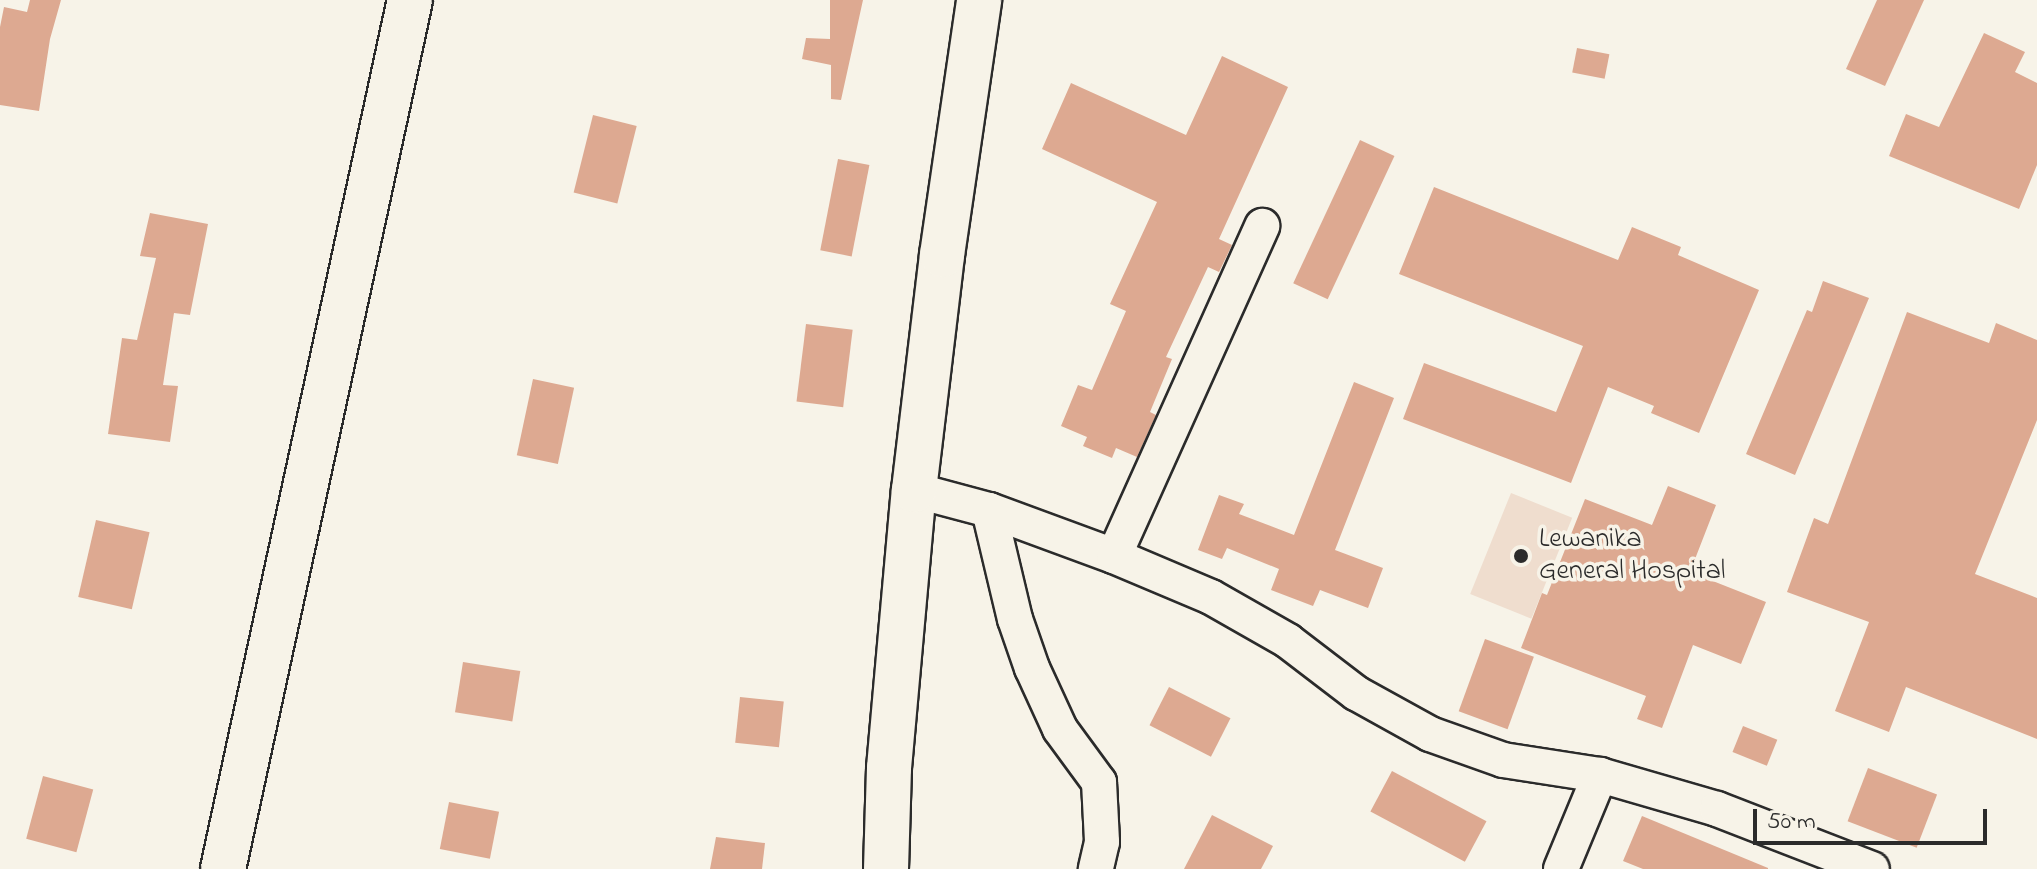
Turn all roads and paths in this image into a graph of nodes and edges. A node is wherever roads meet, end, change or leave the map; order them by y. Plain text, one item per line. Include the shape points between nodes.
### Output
1 (410, 0) edge
2 (979, 0) edge
3 (1262, 226) dead end
4 (914, 490) junction
5 (989, 510) junction
6 (1114, 556) junction
7 (1600, 775) junction
8 (223, 869) edge
9 (886, 869) edge
10 (1096, 869) edge
11 (1561, 869) edge
12 (1872, 869) edge

1 - 8 street
2 - 4 street
3 - 6 street
4 - 5 street
4 - 9 street via 889,768
5 - 6 street
5 - 10 street via 1032,668 1060,729 1099,782 1102,842
6 - 7 street via 1211,597 1288,641 1356,693 1430,734 1503,760
7 - 11 street
7 - 12 street via 1717,809

